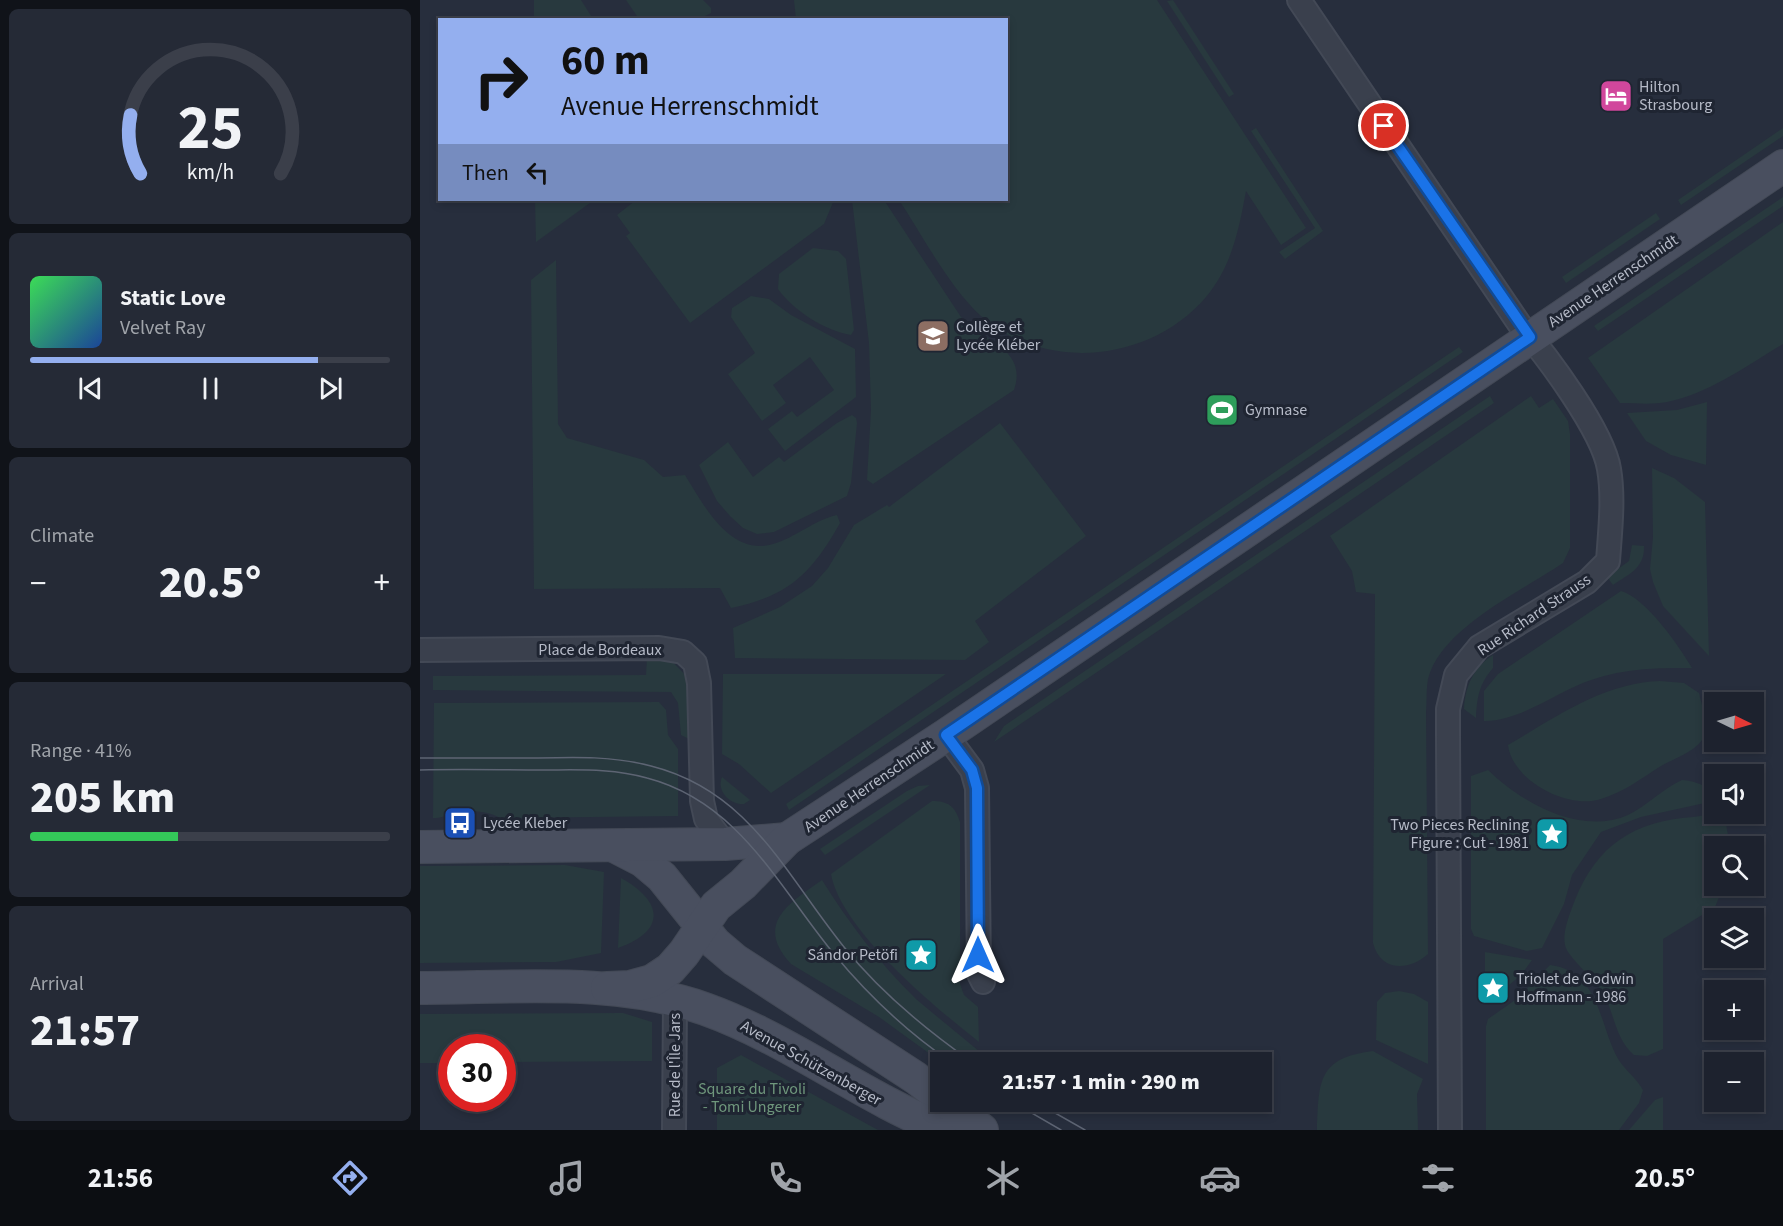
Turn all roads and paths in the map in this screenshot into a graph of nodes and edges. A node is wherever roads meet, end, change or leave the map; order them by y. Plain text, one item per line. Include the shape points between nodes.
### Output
1 (1299, 0) edge
2 (1783, 166) edge
3 (1530, 337) junction
4 (420, 650) edge
5 (946, 735) junction
6 (787, 839) junction
7 (724, 844) junction
8 (614, 846) junction
9 (420, 847) edge
10 (700, 927) junction
11 (983, 982) dead end
12 (420, 988) edge
13 (607, 988) junction
14 (675, 999) junction
15 (930, 1090) edge
16 (959, 1112) edge
17 (674, 1130) edge
18 (945, 1130) edge
19 (982, 1130) edge
20 (1450, 1130) edge

1 - 3 street, Rue Richard Strauss
2 - 3 main road, Avenue Herrenschmidt
3 - 5 main road, Avenue Herrenschmidt
3 - 20 street, Rue Richard Strauss via 1601,442 1609,469 1608,561 1587,582 1479,648 1456,675 1448,709
4 - 7 street, Place de Bordeaux via 659,648 683,652 695,663 699,683 704,810 713,832
5 - 6 main road, Avenue Herrenschmidt
5 - 11 street via 972,770 977,788 979,974
6 - 7 main road, Avenue Herrenschmidt
6 - 10 main road, Avenue Herrenschmidt via 716,906
7 - 8 main road, Avenue Herrenschmidt
8 - 9 main road
8 - 10 main road via 643,861 662,877
10 - 13 main road via 670,969 652,981
10 - 15 main road via 735,960
12 - 13 main road
13 - 14 main road
14 - 17 street, Rue de l'Île Jars
14 - 18 main road, Avenue Schützenberger via 741,1024 908,1115
16 - 19 main road

